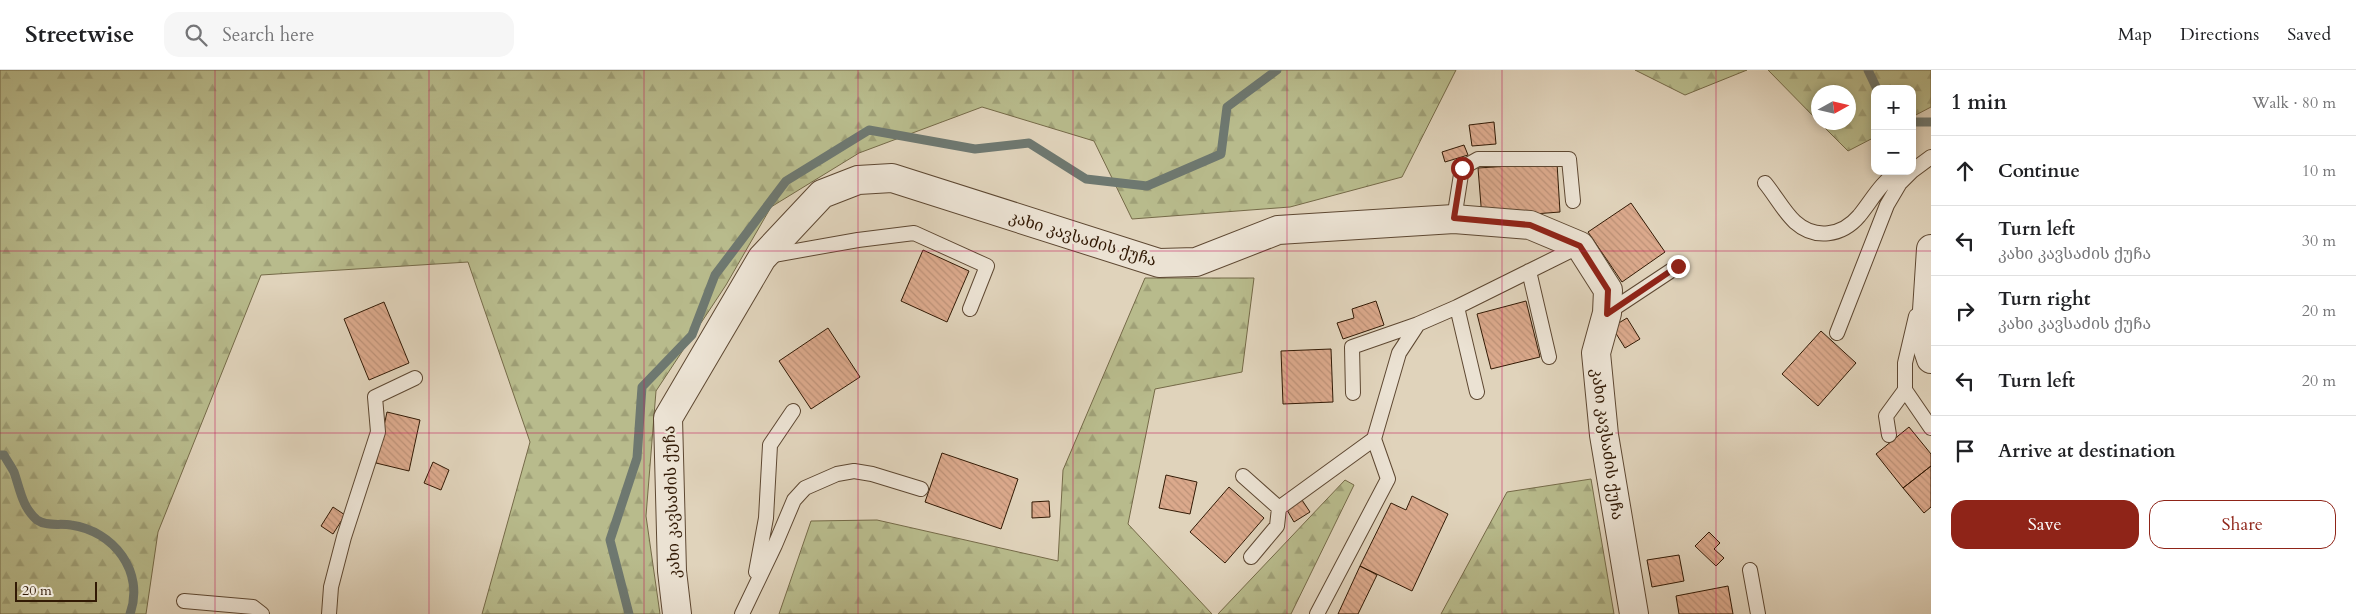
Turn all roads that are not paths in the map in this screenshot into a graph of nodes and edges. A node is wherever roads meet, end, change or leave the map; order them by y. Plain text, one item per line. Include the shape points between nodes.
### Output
1 (1931, 156) edge
2 (1916, 162) edge
3 (1916, 168) edge
4 (1895, 175) edge
5 (1908, 175) edge
6 (1765, 183) dead end
7 (1572, 201) dead end
8 (1454, 218) junction
9 (1580, 246) junction
10 (1930, 254) edge
11 (762, 258) junction
12 (1678, 266) dead end
13 (1529, 271) junction
14 (1458, 307) junction
15 (970, 309) dead end
16 (1607, 314) junction
17 (1418, 324) junction
18 (1837, 333) dead end
19 (1549, 357) dead end
20 (1931, 359) edge
21 (415, 378) dead end
22 (1905, 390) junction
23 (1477, 392) dead end
24 (1353, 393) dead end
25 (793, 411) dead end
26 (1931, 428) edge
27 (1889, 434) dead end
28 (1374, 439) junction
29 (1243, 476) dead end
30 (921, 489) dead end
31 (1279, 508) junction
32 (1251, 557) dead end
33 (1750, 570) dead end
34 (752, 590) junction
35 (184, 601) dead end
36 (262, 614) edge
37 (329, 614) edge
38 (677, 614) edge
39 (742, 614) edge
40 (1317, 614) edge
41 (1634, 614) edge
42 (1758, 614) edge

1 - 2 lane
1 - 3 lane
4 - 6 lane via 1879,188 1851,223 1839,232 1818,235 1796,223
5 - 18 lane via 1887,205
7 - 8 lane via 1569,159 1478,159 1462,168
8 - 9 street, კახი კავსაძის ქუჩა via 1530,225
8 - 11 street, კახი კავსაძის ქუჩა via 1278,230 1196,262 1159,263 892,178 858,180 822,194
9 - 13 lane
9 - 16 street, კახი კავსაძის ქუჩა via 1608,290
10 - 20 street via 1925,341
10 - 22 lane via 1905,363
11 - 15 lane via 914,233 988,266
11 - 38 street, კახი კავსაძის ქუჩა via 668,418 672,571
12 - 16 lane
13 - 14 lane
13 - 19 lane
14 - 17 lane
14 - 23 lane
16 - 41 street, კახი კავსაძის ქუჩა via 1596,353 1604,435
17 - 24 lane via 1352,347
17 - 28 lane via 1399,353
21 - 37 lane via 375,397 378,432 344,537 331,587
22 - 26 lane
22 - 27 lane via 1886,416
25 - 34 lane via 770,445 766,518
28 - 31 lane
28 - 40 lane via 1388,479
29 - 31 lane
30 - 34 lane via 854,471 837,474 805,488 794,500 776,545
31 - 32 lane via 1277,526
33 - 42 lane
34 - 39 lane
35 - 36 lane via 253,607

